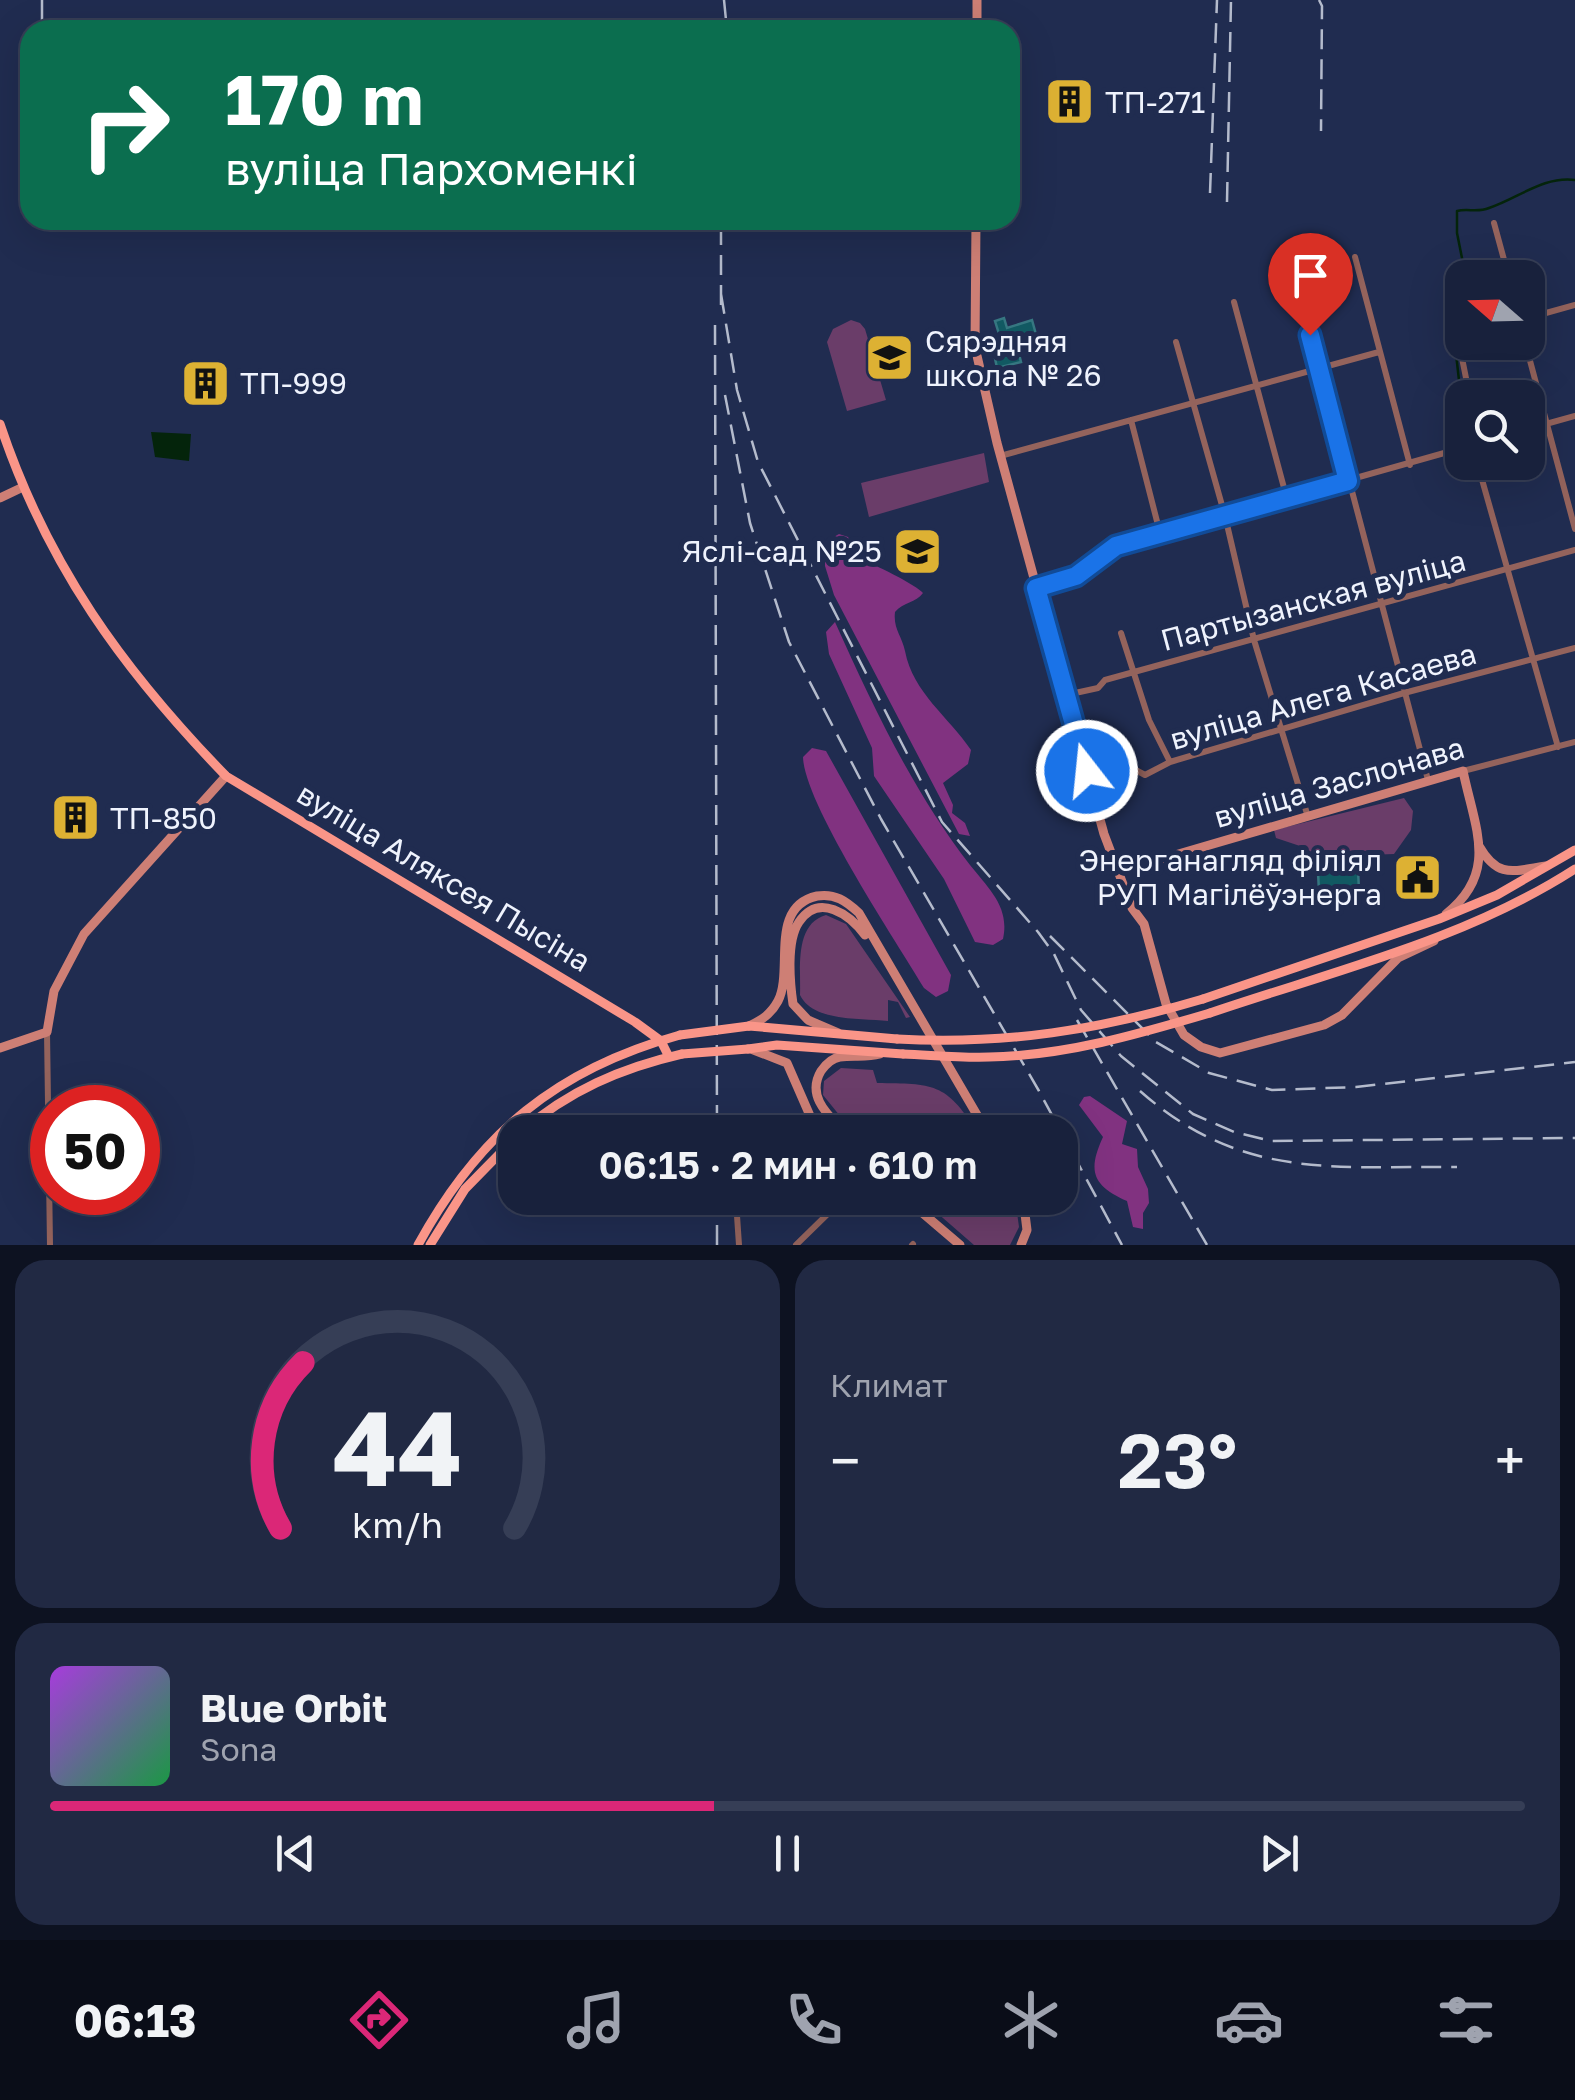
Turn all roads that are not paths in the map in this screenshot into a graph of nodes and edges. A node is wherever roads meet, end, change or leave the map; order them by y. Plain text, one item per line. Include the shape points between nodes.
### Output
1 (1494, 224) dead end
2 (976, 230) edge
3 (1355, 257) dead end
4 (1504, 260) edge
5 (1292, 267) dead end
6 (1234, 302) dead end
7 (1575, 305) edge
8 (1545, 313) edge
9 (1176, 342) dead end
10 (1380, 352) junction
11 (1319, 369) junction
12 (1257, 386) junction
13 (1194, 402) junction
14 (1575, 416) edge
15 (1132, 420) junction
16 (0, 424) edge
17 (1545, 424) edge
18 (1545, 427) edge
19 (1445, 453) edge
20 (1000, 456) junction
21 (1410, 464) junction
22 (1483, 480) edge
23 (1348, 481) junction
24 (22, 488) junction
25 (0, 498) edge
26 (1287, 499) junction
27 (1226, 516) junction
28 (1575, 530) edge
29 (1160, 534) junction
30 (1575, 550) edge
31 (1506, 569) junction
32 (1036, 588) junction
33 (1380, 607) junction
34 (1121, 632) dead end
35 (1254, 640) junction
36 (1575, 648) edge
37 (1533, 660) junction
38 (1132, 673) junction
39 (1404, 693) junction
40 (1065, 695) junction
41 (1282, 730) junction
42 (1575, 742) edge
43 (1558, 746) junction
44 (1170, 762) junction
45 (1087, 771) junction
46 (1463, 771) junction
47 (226, 776) junction
48 (1428, 780) junction
49 (1308, 818) junction
50 (1478, 843) junction
51 (1575, 850) edge
52 (1117, 866) junction
53 (1548, 866) junction
54 (1575, 870) edge
55 (1440, 919) junction
56 (1446, 933) junction
57 (882, 957) junction
58 (634, 1022) junction
59 (749, 1026) junction
60 (46, 1032) junction
61 (838, 1033) junction
62 (661, 1040) junction
63 (0, 1048) edge
64 (630, 1049) junction
65 (748, 1049) junction
66 (882, 1053) junction
67 (669, 1057) junction
68 (545, 1115) edge
69 (811, 1115) edge
70 (829, 1115) edge
71 (976, 1115) edge
72 (498, 1155) edge
73 (737, 1215) edge
74 (827, 1215) edge
75 (925, 1215) edge
76 (1028, 1215) edge
77 (50, 1245) edge
78 (418, 1245) edge
79 (430, 1245) edge
80 (739, 1245) edge
81 (796, 1245) edge
82 (960, 1245) edge
83 (1021, 1245) edge

1 - 4 street
2 - 20 main road via 975,347
3 - 10 street
5 - 11 street
6 - 12 street
7 - 8 street
9 - 13 street
10 - 11 street
10 - 21 street
11 - 12 street
11 - 23 street
12 - 13 street
12 - 26 street
13 - 15 street
13 - 27 street
14 - 17 street
15 - 20 street
15 - 29 street
16 - 24 main road, вуліца Аляксея Пысіна
18 - 28 street
19 - 21 street
20 - 32 main road
21 - 23 street
22 - 31 street
23 - 26 street
23 - 33 street
24 - 25 main road
24 - 47 main road, вуліца Аляксея Пысіна via 102,631
26 - 27 street
27 - 29 street
27 - 35 street
29 - 32 street via 1116,546 1076,576
30 - 31 street, Партызанская вуліца
31 - 33 street, Партызанская вуліца
31 - 37 street
32 - 40 main road
33 - 35 street, Партызанская вуліца
33 - 39 street
34 - 38 street
35 - 38 street, Партызанская вуліца
35 - 41 street
36 - 37 street, вуліца Алега Касаева
37 - 39 street, вуліца Алега Касаева
37 - 43 street
38 - 40 street, Партызанская вуліца
38 - 44 street
39 - 41 street, вуліца Алега Касаева
39 - 48 street
40 - 45 main road
41 - 44 street, вуліца Алега Касаева
41 - 49 street
42 - 43 street, вуліца Заслонава
43 - 46 street, вуліца Заслонава
44 - 45 street, вуліца Алега Касаева via 1145,774 1123,763
45 - 52 main road
46 - 48 main road, вуліца Заслонава
46 - 50 main road
47 - 58 main road, вуліца Аляксея Пысіна
47 - 60 main road via 84,934 54,991
48 - 49 main road, вуліца Заслонава
49 - 52 main road, вуліца Заслонава via 1134,867
50 - 53 main road via 1488,862 1502,870
50 - 55 main road via 1474,886
51 - 53 main road
52 - 56 main road via 1144,924 1166,1004 1184,1035 1220,1052 1342,1016 1398,958
53 - 55 main road
54 - 56 main road
55 - 61 main road, bridge via 1140,1018 1049,1036 987,1042
56 - 66 main road, bridge via 1131,1036 990,1058
57 - 59 main road via 845,900 812,897 790,920 778,1000
57 - 61 main road via 839,909 813,910 799,922 793,1004 808,1020
57 - 71 main road
58 - 62 main road, вуліца Аляксея Пысіна
58 - 64 main road via 640,1040
59 - 61 main road
59 - 62 main road, bridge
60 - 63 main road
60 - 77 street
62 - 64 main road
62 - 67 main road
64 - 78 main road via 563,1082 518,1115 455,1184
65 - 66 main road
65 - 67 main road, bridge
65 - 69 main road via 787,1063
66 - 70 main road via 837,1057 818,1077 816,1094
67 - 68 main road via 633,1065
72 - 79 main road via 465,1189
73 - 80 street
74 - 81 street
75 - 82 main road
76 - 83 main road

